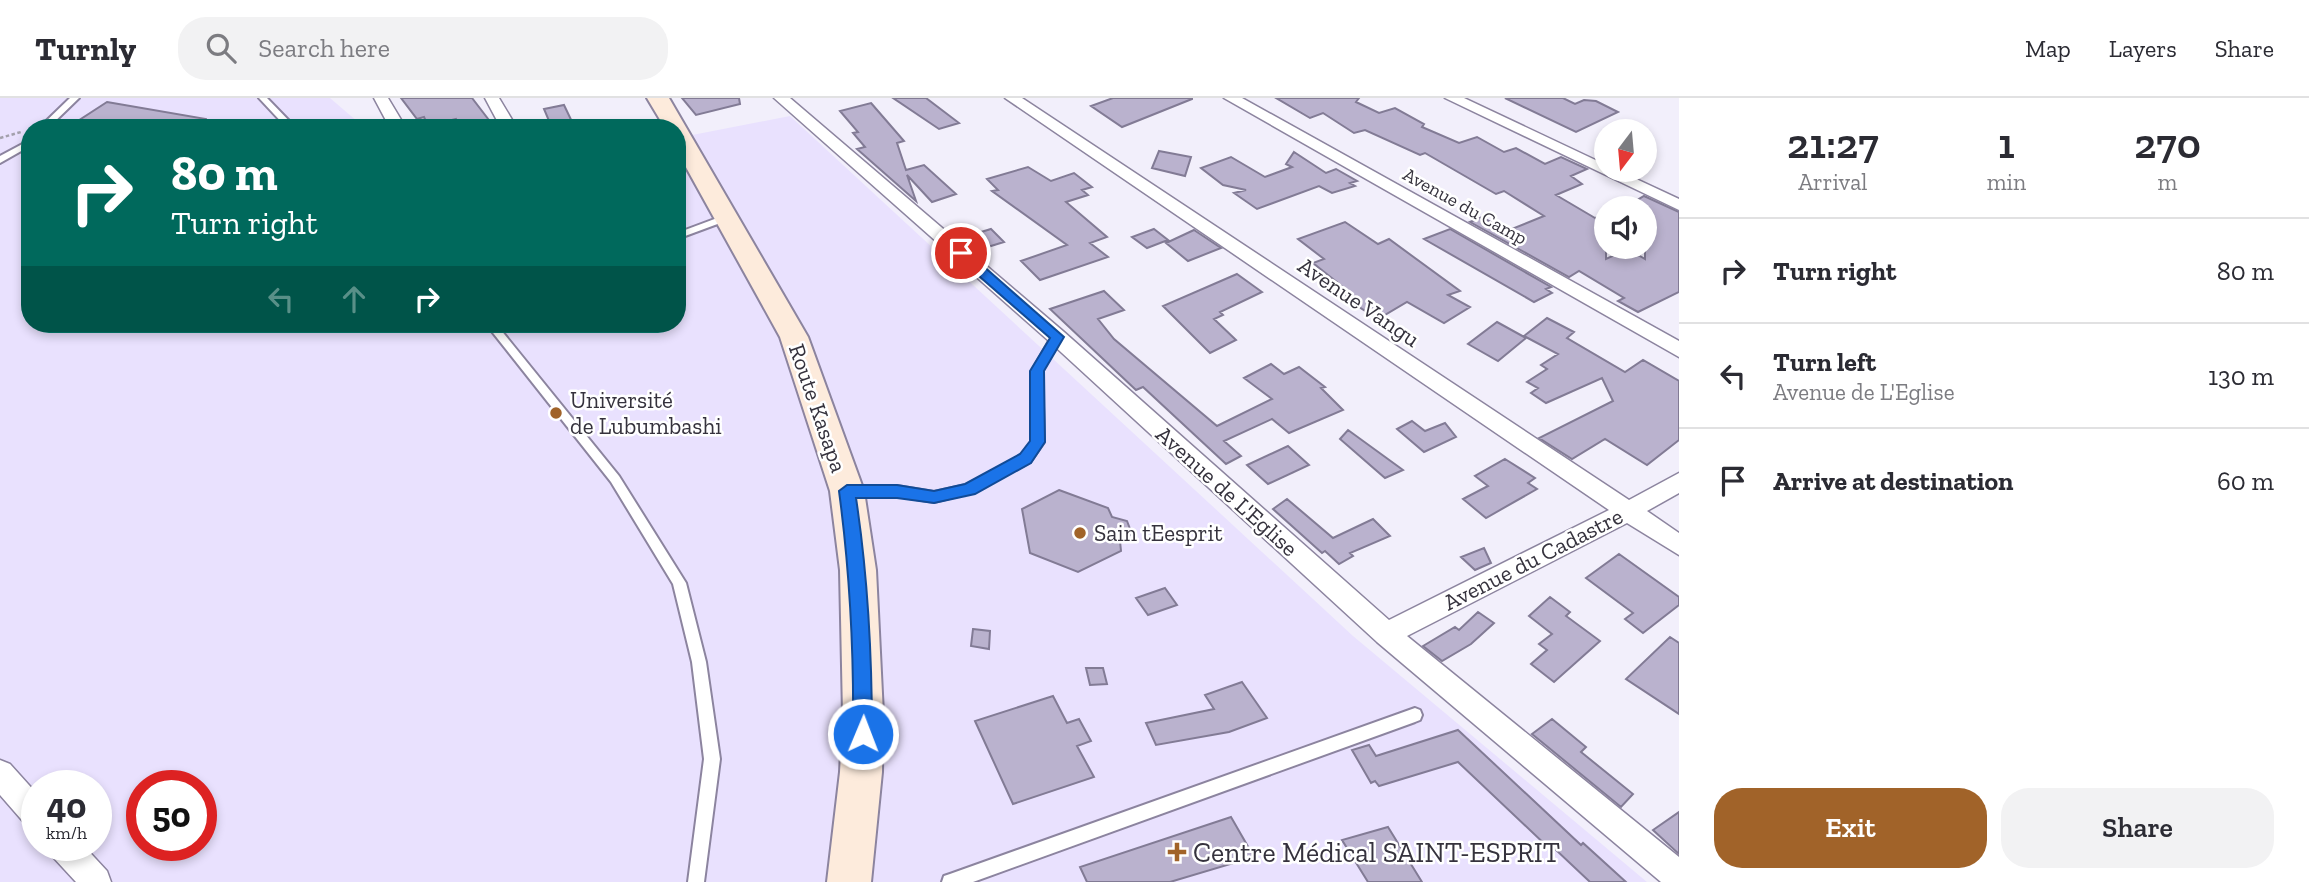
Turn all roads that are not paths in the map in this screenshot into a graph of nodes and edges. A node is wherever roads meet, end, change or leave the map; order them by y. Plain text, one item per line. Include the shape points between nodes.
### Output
1 (75, 98) edge
2 (263, 98) edge
3 (381, 98) edge
4 (492, 98) edge
5 (658, 98) edge
6 (781, 98) edge
7 (1012, 98) edge
8 (1231, 98) edge
9 (1452, 98) edge
10 (53, 119) edge
11 (283, 119) edge
12 (393, 119) edge
13 (504, 119) edge
14 (670, 119) edge
15 (686, 146) edge
16 (21, 147) edge
17 (0, 160) edge
18 (1679, 205) edge
19 (728, 216) junction
20 (686, 232) edge
21 (498, 333) edge
22 (1057, 337) junction
23 (1679, 350) edge
24 (1679, 482) edge
25 (847, 491) junction
26 (1627, 512) junction
27 (1679, 545) edge
28 (1386, 634) junction
29 (1415, 715) dead end
30 (0, 774) edge
31 (21, 798) edge
32 (77, 861) edge
33 (1679, 877) edge
34 (96, 882) edge
35 (696, 882) edge
36 (849, 882) edge
37 (950, 882) edge

1 - 10 lane
2 - 11 lane
3 - 12 street
4 - 13 street
5 - 14 main road, Route Kasapa
6 - 22 street, Avenue de L'Eglise
7 - 26 street, Avenue Vangu
8 - 23 street, Avenue du Camp
9 - 18 street
15 - 19 main road, Route Kasapa
16 - 17 lane
19 - 20 lane
19 - 25 main road, Route Kasapa via 794,337
21 - 35 lane via 615,479 679,583 699,662 712,759
22 - 25 lane via 1037,371 1038,442 1026,458 969,489 934,497
22 - 28 street, Avenue de L'Eglise
24 - 26 street, Avenue du Cadastre
25 - 36 main road, Route Kasapa via 858,570 863,715 862,772
26 - 27 street, Avenue Vangu
26 - 28 street, Avenue du Cadastre
28 - 33 street, Avenue de L'Eglise
29 - 37 lane
30 - 31 street
32 - 34 street

